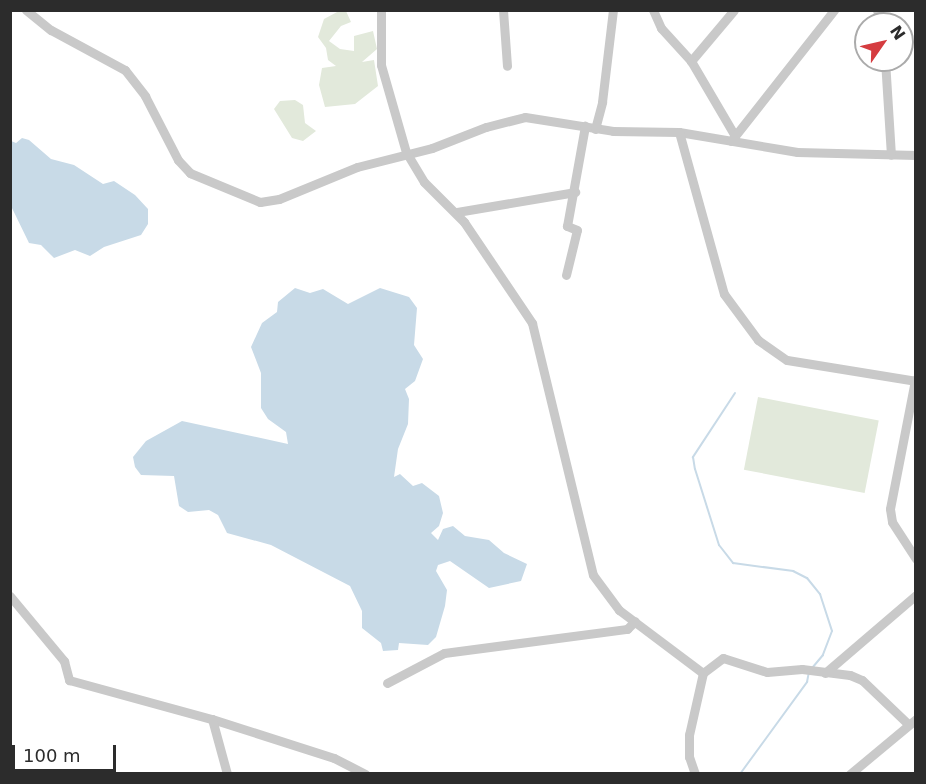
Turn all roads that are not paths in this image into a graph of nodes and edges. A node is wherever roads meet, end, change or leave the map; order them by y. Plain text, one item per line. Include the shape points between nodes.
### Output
1 (26, 10) edge
2 (503, 10) edge
3 (613, 10) edge
4 (653, 10) edge
5 (734, 10) edge
6 (834, 10) edge
7 (382, 11) edge
8 (691, 61) junction
9 (507, 66) dead end
10 (886, 72) edge
11 (585, 126) junction
12 (595, 129) junction
13 (679, 132) junction
14 (733, 139) junction
15 (406, 152) junction
16 (891, 155) junction
17 (915, 155) edge
18 (575, 192) junction
19 (457, 212) junction
20 (566, 275) dead end
21 (915, 381) edge
22 (915, 559) edge
23 (915, 595) edge
24 (10, 596) edge
25 (634, 621) junction
26 (703, 673) junction
27 (822, 673) junction
28 (387, 683) dead end
29 (212, 719) junction
30 (912, 722) edge
31 (227, 774) edge
32 (365, 774) edge
33 (695, 774) edge
34 (850, 774) edge

1 - 15 street via 51,30 125,70 145,96 178,160 189,173 260,202 279,199
2 - 9 street
3 - 12 street via 603,102
4 - 8 street via 661,28
5 - 8 street
6 - 14 street
7 - 15 street via 381,65
8 - 14 street
10 - 16 street
11 - 12 street
11 - 15 street via 525,117 432,148
11 - 18 street
12 - 13 street
13 - 14 street
13 - 21 street via 724,294 758,340 787,360
14 - 16 street via 797,152
15 - 19 street via 424,182
16 - 17 street
18 - 19 street
18 - 20 street via 567,226 577,230
19 - 25 street via 526,310 544,364 593,574 619,610
21 - 22 street via 890,516
23 - 27 street
24 - 29 street via 64,661 69,680
25 - 26 street
25 - 28 street via 627,629 444,653
26 - 27 street via 723,658 767,672 802,669
26 - 33 street via 689,735 689,757
27 - 30 street via 862,680
29 - 31 street
29 - 32 street via 334,758
30 - 34 street

